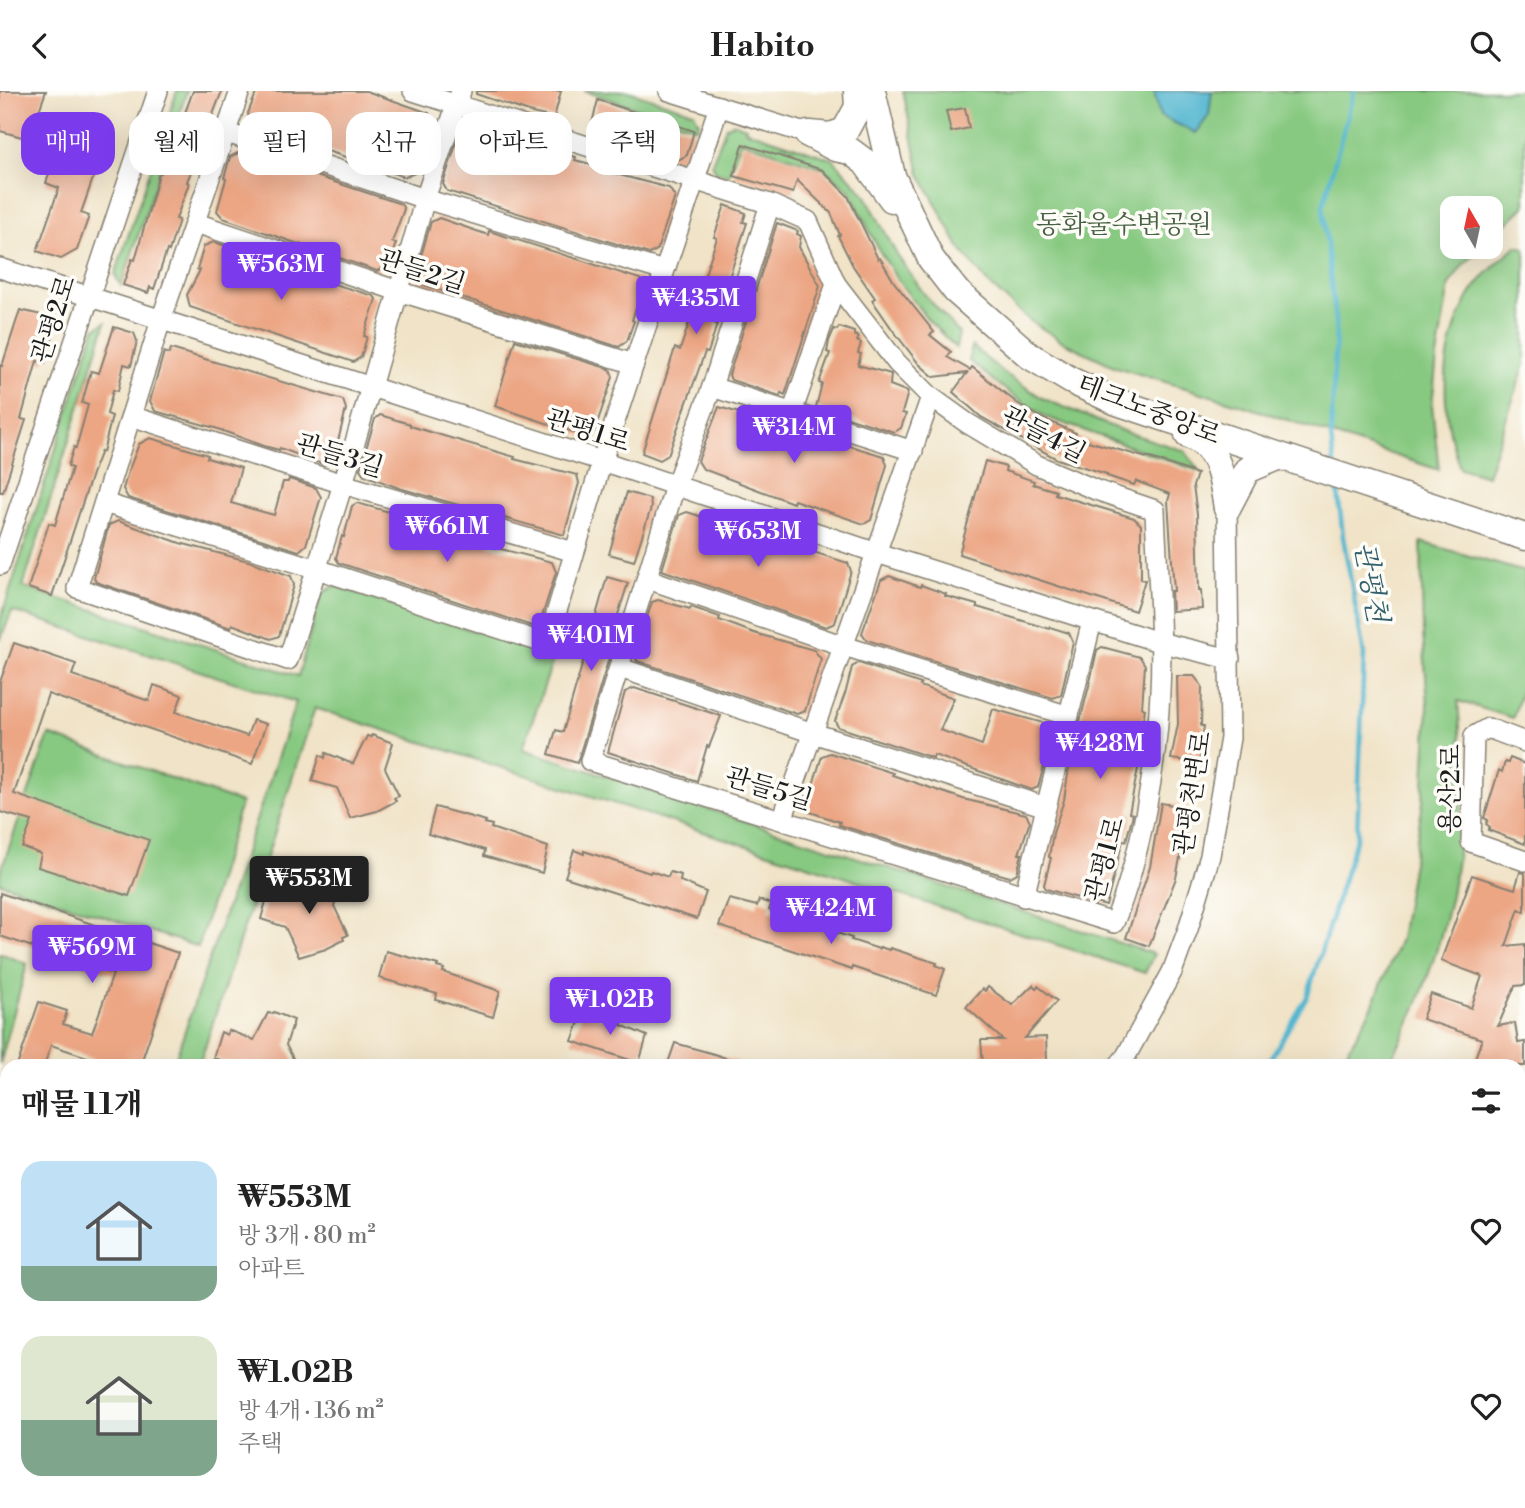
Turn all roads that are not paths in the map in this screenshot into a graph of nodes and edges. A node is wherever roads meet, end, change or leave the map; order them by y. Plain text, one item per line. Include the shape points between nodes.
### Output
1 (158, 91) edge
2 (240, 91) edge
3 (412, 91) edge
4 (669, 91) edge
5 (857, 91) edge
6 (872, 91) edge
7 (459, 98) edge
8 (719, 106) junction
9 (227, 133) junction
10 (808, 134) junction
11 (696, 179) junction
12 (425, 199) junction
13 (770, 204) junction
14 (196, 223) junction
15 (916, 231) junction
16 (0, 268) edge
17 (664, 271) junction
18 (836, 284) junction
19 (398, 292) junction
20 (88, 297) junction
21 (161, 320) junction
22 (634, 364) junction
23 (712, 387) junction
24 (370, 388) junction
25 (931, 397) junction
26 (792, 414) junction
27 (131, 416) junction
28 (1170, 419) junction
29 (913, 450) junction
30 (1264, 457) junction
31 (602, 461) junction
32 (343, 484) junction
33 (675, 486) junction
34 (104, 503) junction
35 (1227, 508) junction
36 (1525, 537) edge
37 (574, 552) junction
38 (877, 553) junction
39 (0, 565) edge
40 (317, 569) junction
41 (648, 579) junction
42 (1092, 621) junction
43 (1159, 642) junction
44 (844, 646) junction
45 (1230, 659) junction
46 (620, 668) junction
47 (1069, 716) junction
48 (813, 733) junction
49 (1525, 742) edge
50 (1045, 807) junction
51 (782, 820) junction
52 (1525, 861) edge
53 (1024, 897) junction
54 (1114, 923) joint
55 (1124, 1059) edge

1 - 20 street, 관평2로
2 - 9 street
3 - 7 street
4 - 8 street
5 - 10 main road via 858,107 845,131 830,136
6 - 15 main road, 테크노중앙로 via 892,176
7 - 11 street
7 - 12 street
8 - 10 street
8 - 11 street
9 - 12 street
9 - 14 street
10 - 15 main road via 865,162
11 - 13 street, 관들4길
11 - 17 street
12 - 17 street
12 - 19 street
13 - 18 street, 관들4길 via 808,221
13 - 23 street
14 - 19 street, 관들2길
14 - 21 street
15 - 28 main road, 테크노중앙로 via 956,291 1030,356 1117,402
16 - 20 street, 관평1로
17 - 22 street
18 - 25 street, 관들4길 via 897,363
18 - 26 street
19 - 22 street, 관들2길
19 - 24 street
20 - 21 street, 관평1로
20 - 39 street, 관평2로
21 - 24 street, 관평1로
21 - 27 street
22 - 31 street
23 - 26 street
23 - 33 street
24 - 31 street, 관평1로
24 - 32 street
25 - 29 street
25 - 43 street, 관들4길 via 1037,465 1155,510
26 - 29 street
27 - 32 street, 관들3길
27 - 34 street
28 - 30 main road, 테크노중앙로
28 - 35 main road via 1175,431 1196,438 1214,453
29 - 38 street
30 - 35 main road via 1247,470
30 - 36 main road, 테크노중앙로
31 - 33 street, 관평1로
31 - 37 street
32 - 37 street, 관들3길
32 - 40 street
33 - 38 street, 관평1로
33 - 41 street, 관들5길
34 - 40 street
34 - 40 street via 77,588 288,660
35 - 45 street, 관평천변로
37 - 40 street via 547,644
38 - 42 street, 관평1로
38 - 44 street
41 - 44 street
41 - 46 street, 관들5길
42 - 43 street, 관평1로
42 - 47 street
43 - 45 street, 관평1로
43 - 54 street, 관평1로 via 1157,740 1142,822
44 - 47 street
44 - 48 street
45 - 55 street, 관평천변로 via 1230,738 1206,875 1172,972
46 - 48 street
46 - 51 street, 관들5길 via 590,761
47 - 50 street
48 - 50 street
48 - 51 street
49 - 52 street, 용산2로 via 1488,728 1474,736 1471,842
50 - 53 street
51 - 53 street, 관들5길
53 - 54 street, 관들5길

